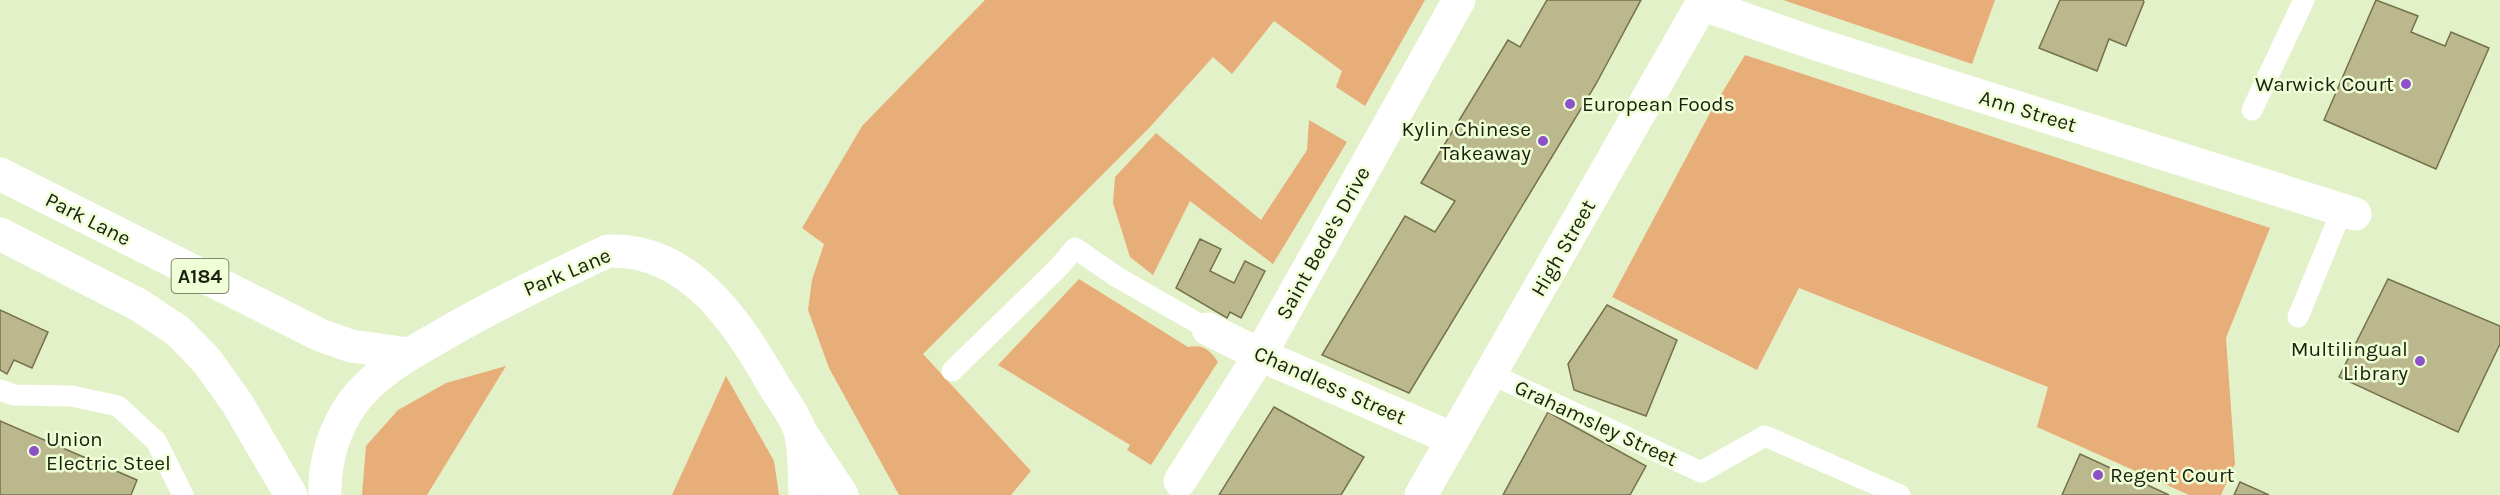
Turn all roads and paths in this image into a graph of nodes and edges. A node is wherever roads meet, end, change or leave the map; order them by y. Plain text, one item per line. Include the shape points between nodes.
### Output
1 (1460, 0) edge
2 (2304, 0) edge
3 (1702, 2) edge
4 (2252, 110) dead end
5 (0, 174) edge
6 (2349, 212) joint
7 (0, 234) edge
8 (2298, 316) dead end
9 (1208, 328) joint
10 (409, 354) junction
11 (1260, 355) junction
12 (952, 372) dead end
13 (1491, 374) junction
14 (0, 390) edge
15 (799, 430) junction
16 (1453, 439) junction
17 (1180, 481) dead end
18 (183, 495) edge
19 (291, 495) edge
20 (326, 495) edge
21 (805, 495) edge
22 (842, 495) edge
23 (1421, 495) edge
24 (1900, 495) edge

1 - 11 main road, Saint Bede's Drive
2 - 4 lane
3 - 6 main road, Ann Street via 1819,45
3 - 13 main road, High Street
5 - 10 main road, Park Lane / A184 via 320,335 351,346
6 - 8 lane
7 - 19 main road, A184 via 139,305 178,331 207,361 237,404
9 - 11 main road, Chandless Street
9 - 12 lane via 1117,277 1075,248
10 - 15 main road, Park Lane via 499,302 608,251 626,250 666,262 691,277 713,299 748,341
10 - 20 main road, Park Lane via 354,401 330,449
11 - 16 main road, Chandless Street
11 - 17 main road, Saint Bede's Drive
13 - 16 main road, High Street
13 - 24 lane, Grahamsley Street via 1701,472 1765,436
14 - 18 lane via 14,395 72,396 118,406 156,441
15 - 21 main road, Park Lane
15 - 22 main road, Park Lane
16 - 23 main road, High Street

